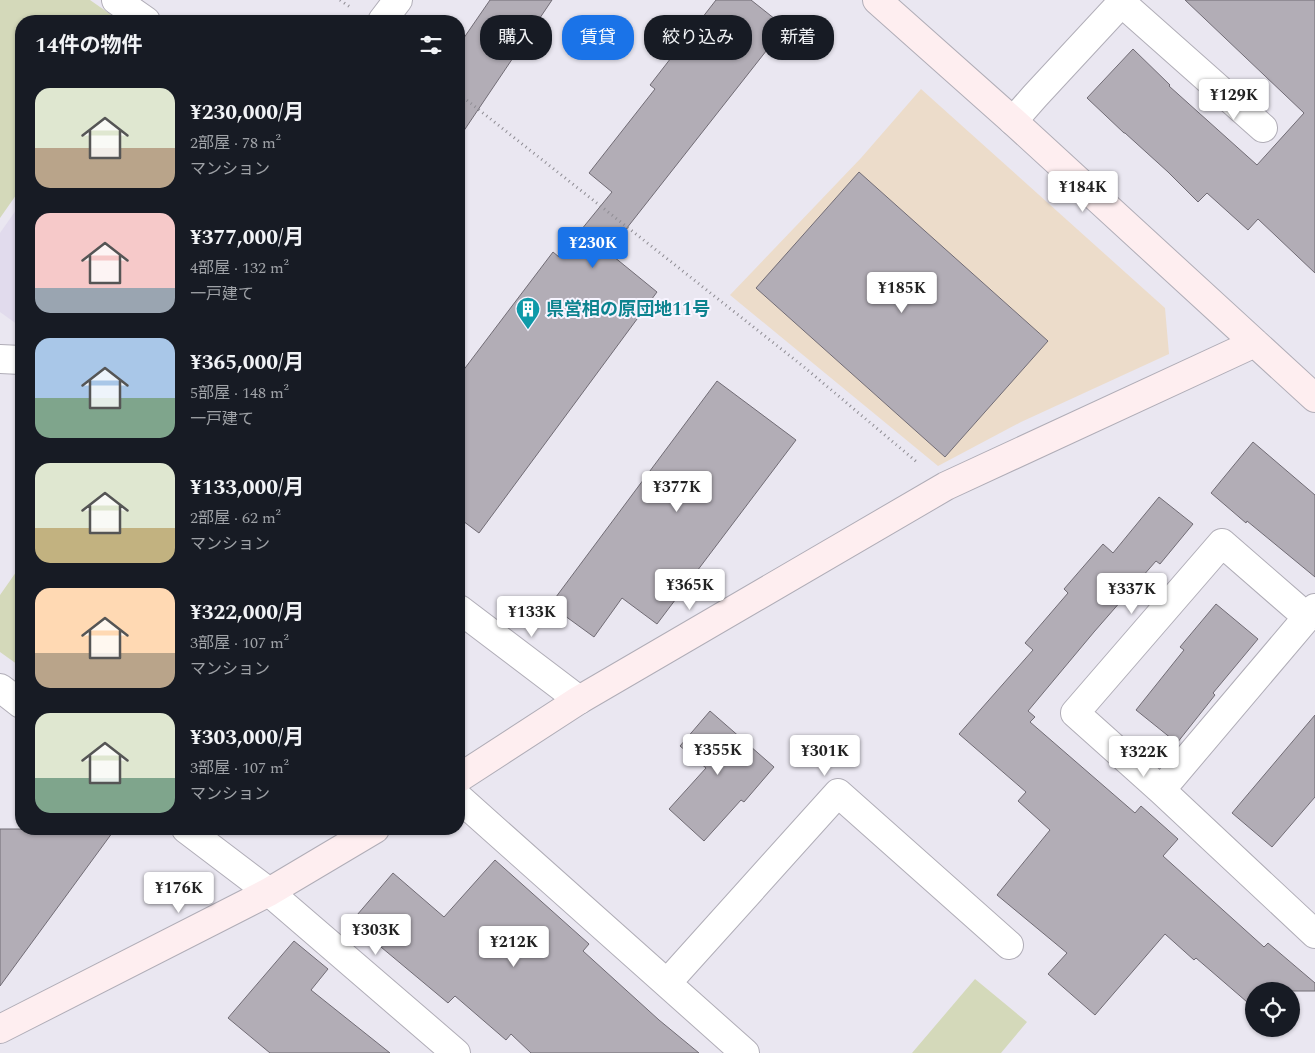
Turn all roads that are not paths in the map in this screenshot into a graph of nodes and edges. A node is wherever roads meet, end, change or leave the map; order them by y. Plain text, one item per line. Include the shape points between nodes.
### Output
1 (116, 0) edge
2 (398, 0) edge
3 (877, 0) edge
4 (1123, 1) edge
5 (137, 15) edge
6 (387, 15) edge
7 (1013, 121) junction
8 (1263, 128) dead end
9 (1255, 344) junction
10 (0, 359) edge
11 (15, 360) edge
12 (1315, 398) edge
13 (1311, 612) edge
14 (465, 614) edge
15 (0, 688) edge
16 (15, 699) edge
17 (579, 700) junction
18 (465, 774) edge
19 (1162, 790) junction
20 (465, 803) edge
21 (194, 835) edge
22 (365, 835) edge
23 (269, 892) junction
24 (1315, 934) edge
25 (1010, 945) dead end
26 (667, 983) junction
27 (0, 1029) edge
28 (456, 1053) edge
29 (745, 1053) edge

1 - 5 street
2 - 6 street
3 - 7 street
4 - 7 street
4 - 8 street
7 - 9 street
9 - 12 street
9 - 17 street via 946,486
10 - 11 street
13 - 19 street
13 - 19 street via 1222,543 1075,713
14 - 17 street
15 - 16 street
17 - 18 street
19 - 24 street
20 - 26 street
21 - 23 street
22 - 23 street
23 - 27 street
23 - 28 street
25 - 26 street via 838,793
26 - 29 street

